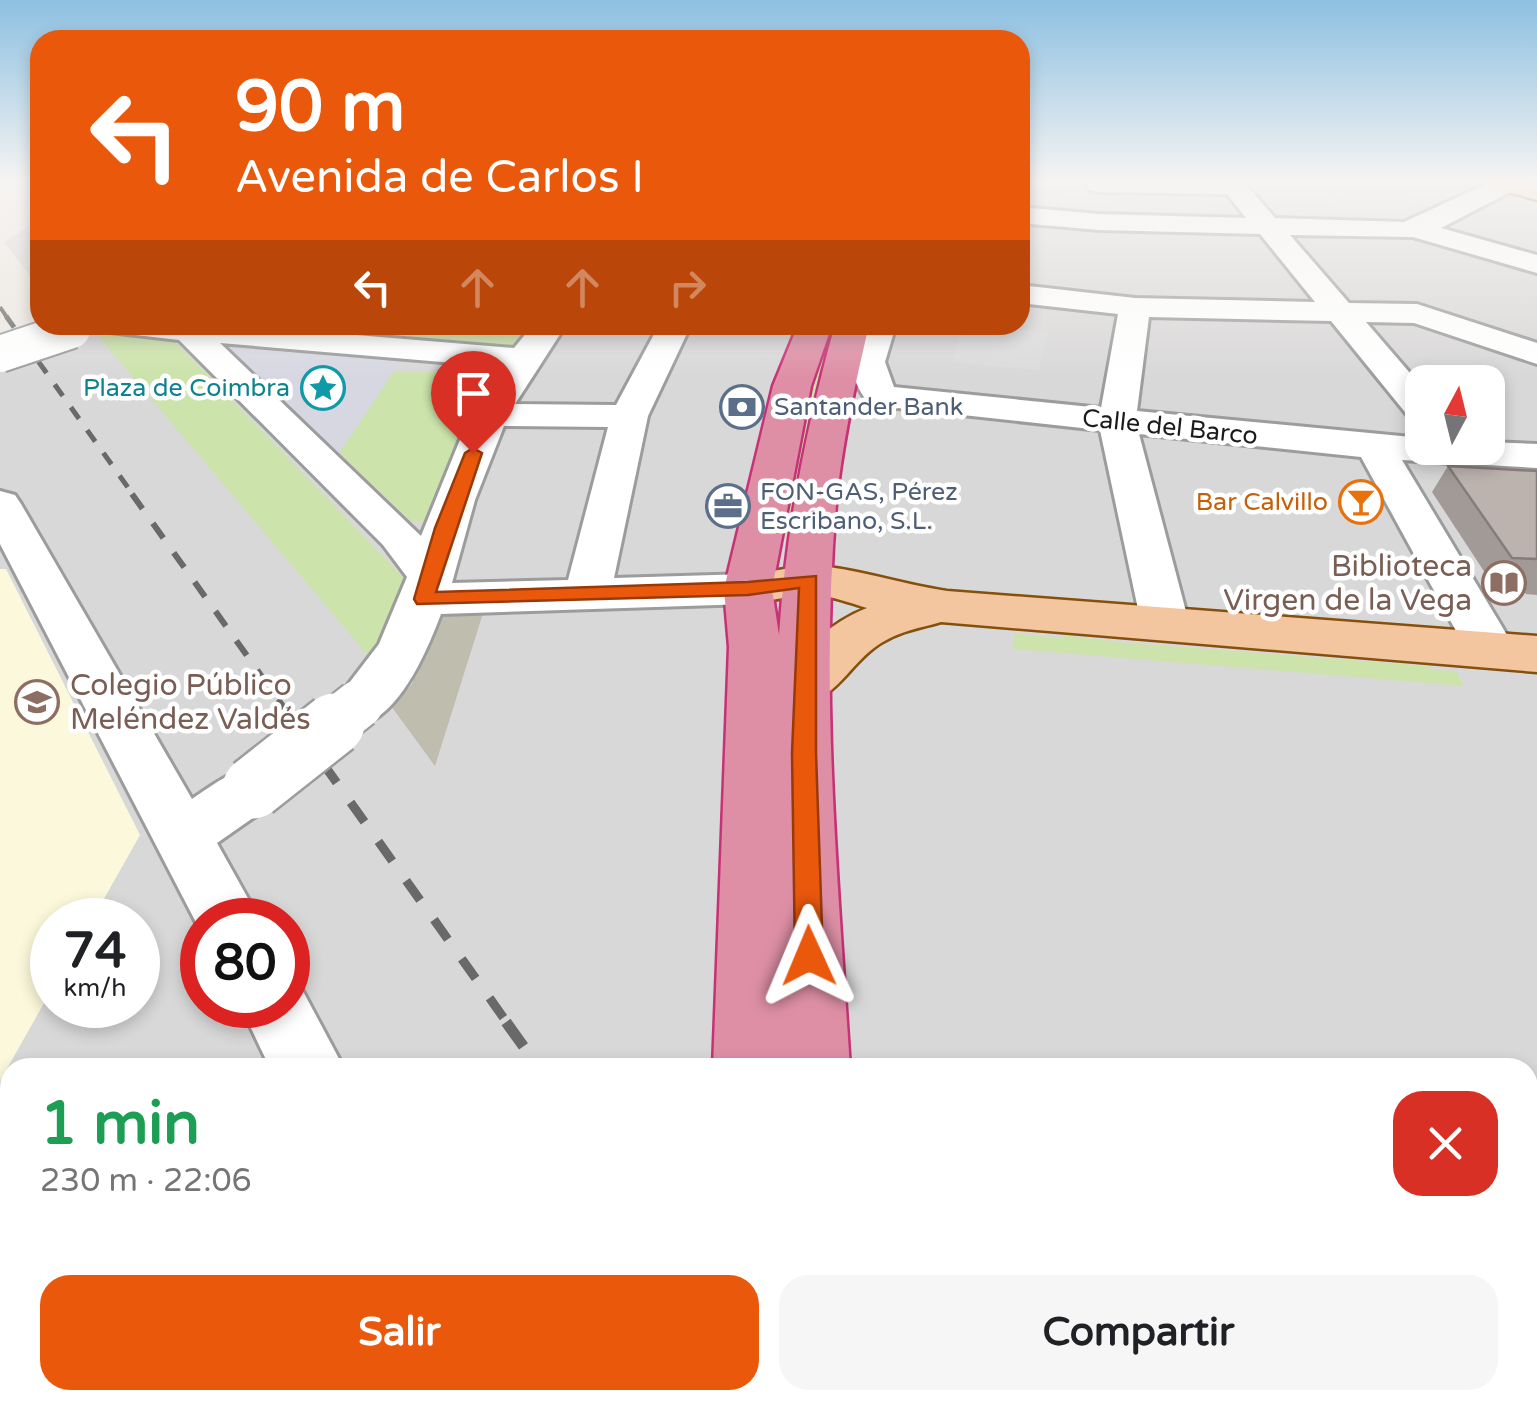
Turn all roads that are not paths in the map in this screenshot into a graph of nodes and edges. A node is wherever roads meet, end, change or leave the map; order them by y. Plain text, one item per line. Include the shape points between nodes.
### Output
1 (1284, 246) edge
2 (1474, 246) edge
3 (1537, 264) edge
4 (1030, 295) edge
5 (1135, 308) junction
6 (1340, 312) junction
7 (56, 335) edge
8 (210, 335) edge
9 (221, 335) edge
10 (541, 335) edge
11 (671, 335) edge
12 (811, 335) edge
13 (849, 335) edge
14 (877, 335) edge
15 (0, 354) edge
16 (1537, 354) edge
17 (521, 359) junction
18 (1405, 389) edge
19 (489, 415) junction
20 (629, 416) junction
21 (1116, 422) junction
22 (1390, 448) junction
23 (1405, 448) edge
24 (1505, 456) edge
25 (1532, 459) edge
26 (0, 504) edge
27 (815, 511) joint
28 (763, 519) junction
29 (444, 528) junction
30 (398, 536) junction
31 (13, 554) edge
32 (428, 589) junction
33 (586, 596) junction
34 (879, 597) junction
35 (752, 618) junction
36 (1165, 623) junction
37 (1514, 652) edge
38 (804, 686) junction
39 (182, 836) junction
40 (216, 898) edge
41 (286, 1028) edge
42 (303, 1058) edge
43 (751, 1058) edge
44 (812, 1058) edge

1 - 6 street
2 - 3 street
4 - 5 street
5 - 6 street
5 - 21 street
6 - 16 street via 1417,314
6 - 18 street
7 - 15 street, bridge
8 - 30 street
9 - 17 street
10 - 17 street
11 - 20 street
12 - 28 highway via 792,386
13 - 27 highway via 832,388
14 - 21 street, Calle del Barco via 866,366 882,397
17 - 19 street
19 - 20 street
19 - 29 street
20 - 33 street
21 - 22 street, Calle del Barco
21 - 36 street
22 - 23 street, Calle del Barco
22 - 37 street via 1379,453 1385,465
24 - 25 street, Calle del Barco
26 - 31 street
27 - 34 main road via 842,574
28 - 34 main road via 784,564
28 - 35 highway
29 - 30 street via 426,537
29 - 32 street
30 - 32 street
31 - 39 street
32 - 33 street
32 - 39 street, bridge via 382,682 253,788
33 - 35 street
34 - 35 main road via 770,608
34 - 36 main road
34 - 38 highway
34 - 38 main road
35 - 43 highway
36 - 37 main road
38 - 44 highway
39 - 40 street
41 - 42 street

